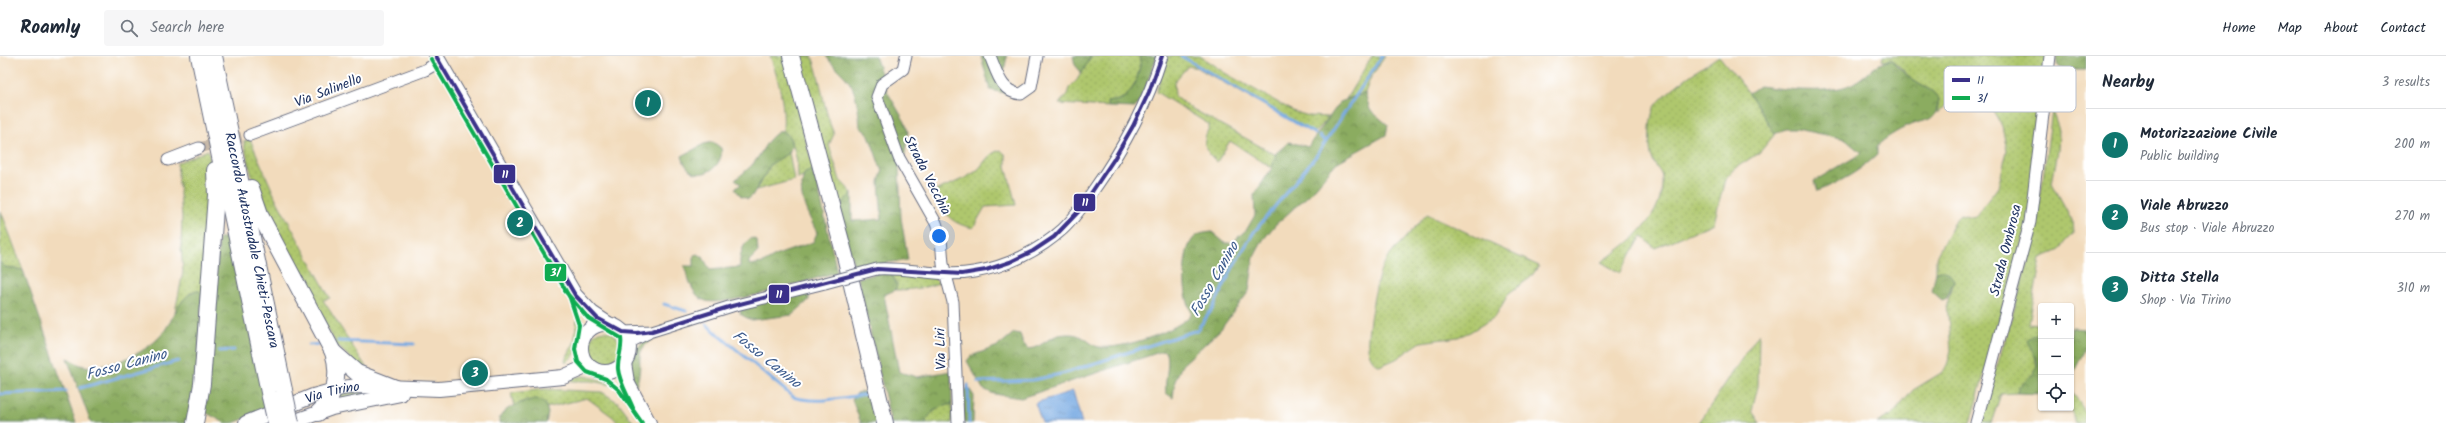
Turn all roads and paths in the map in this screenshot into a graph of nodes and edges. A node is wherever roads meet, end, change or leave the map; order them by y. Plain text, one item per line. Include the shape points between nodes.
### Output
1 (200, 56) edge
2 (214, 56) edge
3 (792, 56) edge
4 (906, 56) edge
5 (990, 56) edge
6 (1037, 56) edge
7 (1162, 56) edge
8 (2050, 56) edge
9 (438, 59) edge
10 (2049, 66) edge
11 (2043, 112) edge
12 (250, 135) tunnel mouth
13 (199, 148) tunnel mouth
14 (219, 150) junction
15 (168, 160) dead end
16 (238, 169) junction
17 (946, 274) junction
18 (575, 295) junction
19 (607, 323) junction
20 (585, 333) junction
21 (626, 338) junction
22 (333, 352) junction
23 (580, 352) junction
24 (624, 363) junction
25 (588, 366) junction
26 (606, 372) junction
27 (550, 378) junction
28 (398, 389) junction
29 (334, 390) junction
30 (423, 390) junction
31 (277, 394) junction
32 (635, 399) junction
33 (318, 413) junction
34 (195, 423) edge
35 (246, 423) edge
36 (276, 423) edge
37 (290, 423) edge
38 (649, 423) edge
39 (885, 423) edge
40 (958, 423) edge
41 (1976, 423) edge

1 - 14 highway, Raccordo Autostradale Chieti-Pescara
2 - 16 highway, Raccordo Autostradale Chieti-Pescara
3 - 39 highway via 847,263
4 - 17 street, Strada Vecchia via 903,69 882,84 877,97 899,158 936,223
5 - 6 street via 1002,84 1007,90 1021,94 1032,87
7 - 17 street via 1136,123 1099,182 1063,228 1032,250 998,266 973,272
8 - 10 street, Strada Ombrosa
9 - 12 street, Via Salinello via 425,70
9 - 18 main road
11 - 41 street, Strada Ombrosa via 2030,222
13 - 15 street
14 - 31 highway, Raccordo Autostradale Chieti-Pescara
14 - 34 highway via 214,167 216,186 202,384
16 - 22 highway via 250,183 261,217
16 - 31 highway, Raccordo Autostradale Chieti-Pescara
17 - 21 street, bridge via 899,268 877,269 732,306
17 - 40 street, Via Liri via 953,302
18 - 19 main road via 592,314
18 - 20 main road via 583,316
19 - 20 main road via 599,324
19 - 21 main road
20 - 23 main road
21 - 24 main road via 628,354
22 - 28 highway via 357,373
22 - 29 highway via 337,364
23 - 25 main road
23 - 27 main road, Via Tirino via 568,367
24 - 26 main road
24 - 32 main road via 627,382
25 - 26 main road
25 - 27 main road, Via Tirino via 566,376
26 - 32 main road via 623,385
27 - 30 main road, Via Tirino
28 - 29 main road, Via Tirino via 358,386
28 - 30 main road, Via Tirino
29 - 33 highway via 327,404
29 - 35 main road, Via Tirino
30 - 33 main road, Via Tirino
31 - 36 highway, Raccordo Autostradale Chieti-Pescara, bridge
31 - 37 highway, Raccordo Autostradale Chieti-Pescara, bridge
32 - 38 main road
33 - 37 main road, Via Tirino

